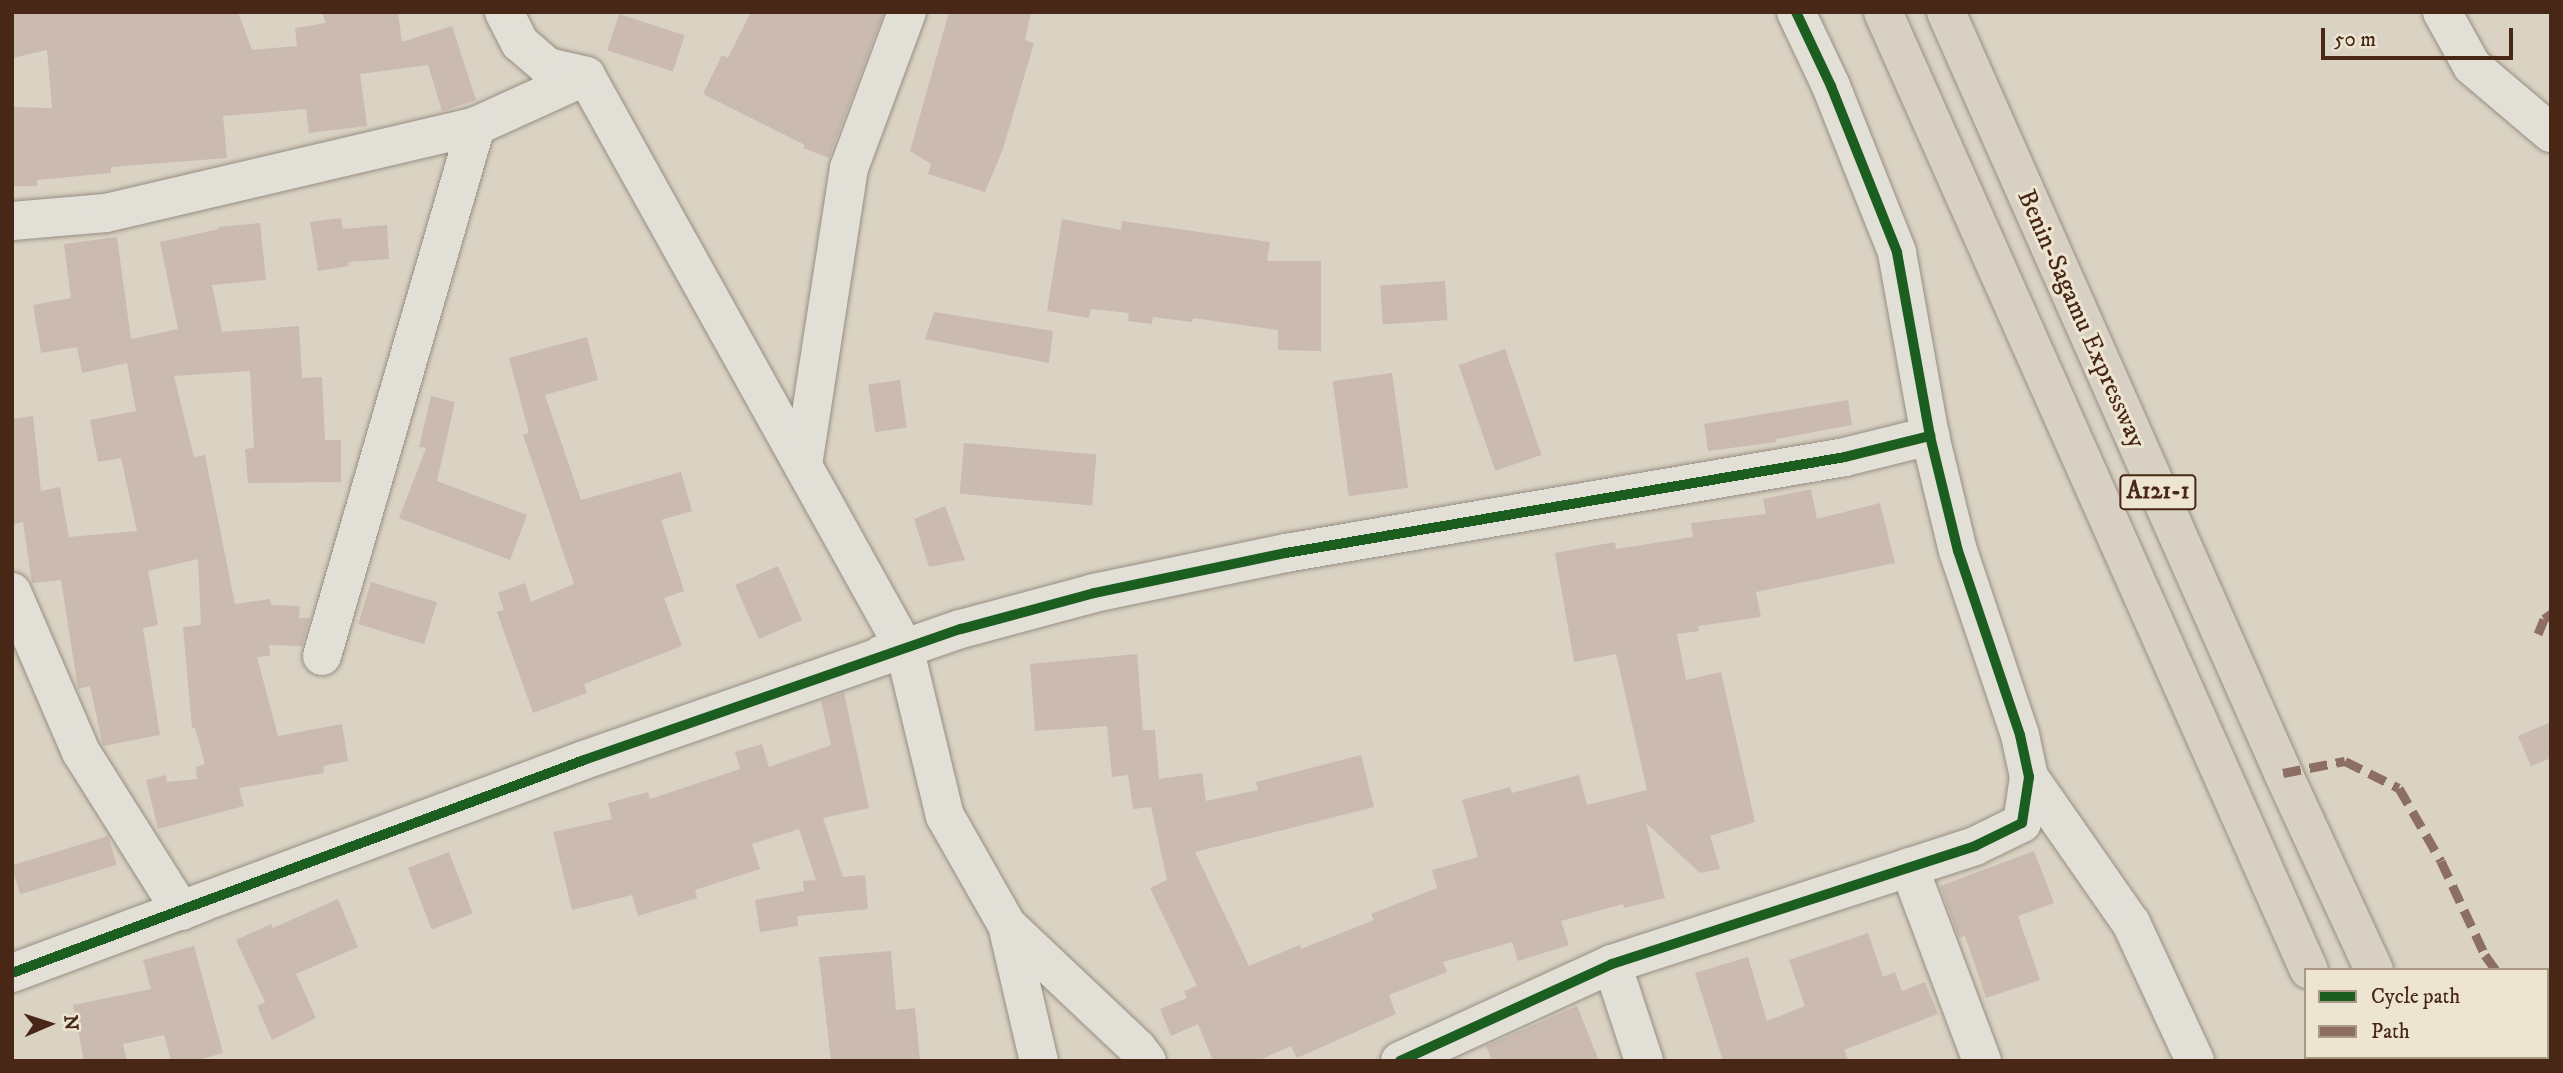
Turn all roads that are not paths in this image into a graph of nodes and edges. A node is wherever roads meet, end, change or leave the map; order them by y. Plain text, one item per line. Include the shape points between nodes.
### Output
1 (504, 12) edge
2 (907, 12) edge
3 (1796, 12) edge
4 (1883, 12) edge
5 (1945, 12) edge
6 (2442, 12) edge
7 (586, 76) junction
8 (476, 126) junction
9 (2551, 134) edge
10 (12, 221) edge
11 (1930, 436) junction
12 (803, 465) junction
13 (12, 593) edge
14 (904, 647) junction
15 (322, 656) dead end
16 (2029, 777) junction
17 (1909, 866) junction
18 (181, 911) junction
19 (1007, 925) junction
20 (1612, 964) junction
21 (2308, 968) edge
22 (2373, 968) edge
23 (12, 973) edge
24 (1038, 1061) edge
25 (1147, 1061) edge
26 (1400, 1061) edge
27 (1644, 1061) edge
28 (1982, 1061) edge
29 (2195, 1061) edge

1 - 7 street via 520,43 548,67
2 - 12 street via 849,168
3 - 11 street via 1831,86 1897,252
4 - 21 highway, A121-1
5 - 22 highway, Benin-Sagamu Expressway / A121-1
6 - 9 street via 2472,66
7 - 8 street
7 - 12 street
8 - 10 street via 106,213
8 - 15 street
11 - 14 street via 1810,476 1390,547
11 - 16 street via 1958,551 2020,736
12 - 14 street
13 - 18 street via 81,752
14 - 18 street
14 - 19 street via 945,816
16 - 17 street via 2022,823 1975,846
16 - 29 street via 2131,923
17 - 20 street
17 - 28 street
18 - 23 street
19 - 24 street
19 - 25 street
20 - 26 street
20 - 27 street

